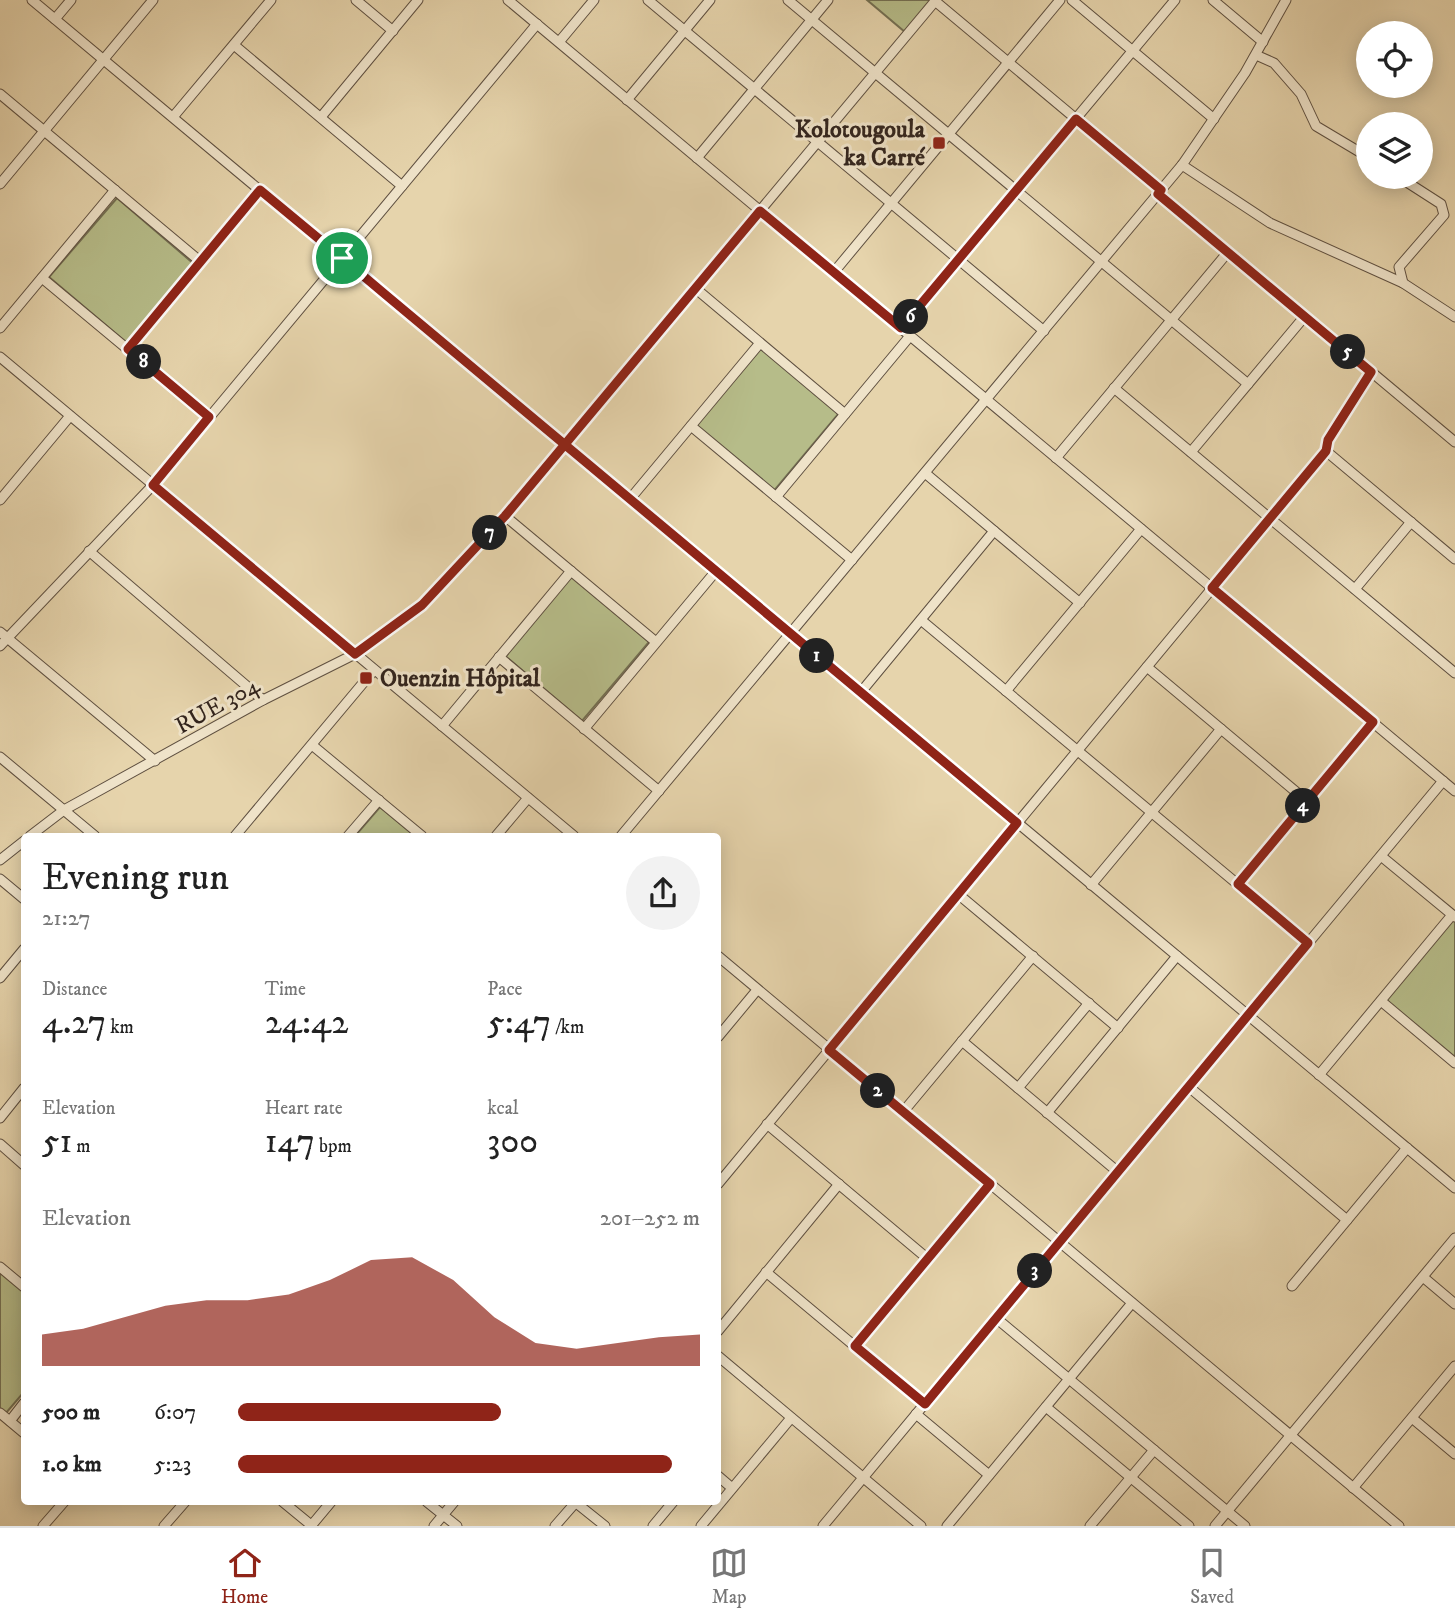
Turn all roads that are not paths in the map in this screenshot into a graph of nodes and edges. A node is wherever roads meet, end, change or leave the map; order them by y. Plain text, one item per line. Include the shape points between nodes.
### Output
1 (32, 0) edge
2 (71, 0) edge
3 (153, 0) edge
4 (271, 0) edge
5 (356, 0) edge
6 (418, 0) edge
7 (508, 0) edge
8 (594, 0) edge
9 (648, 0) edge
10 (710, 0) edge
11 (788, 0) edge
12 (828, 0) edge
13 (1060, 0) edge
14 (1072, 0) edge
15 (1175, 0) edge
16 (1213, 0) edge
17 (1286, 0) edge
18 (935, 1) edge
19 (55, 19) junction
20 (812, 20) junction
21 (537, 24) junction
22 (393, 31) junction
23 (685, 31) junction
24 (559, 42) junction
25 (1263, 42) junction
26 (234, 45) junction
27 (1133, 51) junction
28 (1256, 55) junction
29 (104, 60) junction
30 (1008, 62) junction
31 (875, 73) junction
32 (754, 89) junction
33 (0, 94) edge
34 (627, 100) junction
35 (173, 117) junction
36 (321, 117) junction
37 (1076, 119) junction
38 (1214, 119) junction
39 (44, 131) junction
40 (949, 134) junction
41 (817, 142) junction
42 (1356, 150) edge
43 (697, 158) junction
44 (1182, 165) junction
45 (0, 184) edge
46 (402, 186) junction
47 (1418, 189) edge
48 (115, 190) junction
49 (260, 190) junction
50 (1016, 191) junction
51 (1160, 192) junction
52 (891, 204) junction
53 (760, 211) junction
54 (1228, 252) junction
55 (342, 258) junction
56 (959, 260) junction
57 (201, 262) junction
58 (1102, 262) junction
59 (834, 272) junction
60 (42, 278) junction
61 (1404, 282) junction
62 (695, 288) junction
63 (1305, 316) junction
64 (1455, 317) edge
65 (1171, 320) junction
66 (0, 328) edge
67 (901, 328) junction
68 (1044, 331) junction
69 (910, 336) junction
70 (760, 343) junction
71 (128, 349) junction
72 (0, 357) edge
73 (1371, 372) junction
74 (1248, 384) junction
75 (1114, 388) junction
76 (986, 400) junction
77 (845, 414) junction
78 (70, 416) junction
79 (209, 417) junction
80 (691, 426) junction
81 (1455, 442) edge
82 (565, 445) junction
83 (1326, 451) junction
84 (1191, 452) junction
85 (1056, 458) junction
86 (925, 473) junction
87 (153, 485) junction
88 (2, 493) edge
89 (776, 497) junction
90 (630, 499) junction
91 (505, 516) junction
92 (1270, 518) junction
93 (1411, 522) junction
94 (1141, 529) junction
95 (994, 531) junction
96 (89, 551) junction
97 (1455, 559) edge
98 (852, 560) junction
99 (571, 571) junction
100 (716, 571) junction
101 (1212, 588) junction
102 (1355, 589) junction
103 (1080, 603) junction
104 (921, 620) junction
105 (791, 634) junction
106 (4, 635) edge
107 (656, 642) junction
108 (0, 646) edge
109 (355, 654) junction
110 (499, 657) junction
111 (1147, 667) junction
112 (374, 670) junction
113 (1455, 673) edge
114 (1006, 691) junction
115 (861, 692) junction
116 (263, 700) junction
117 (1373, 722) junction
118 (442, 726) junction
119 (584, 729) junction
120 (1221, 729) junction
121 (312, 745) junction
122 (1077, 751) junction
123 (0, 757) edge
124 (155, 761) junction
125 (1443, 781) junction
126 (659, 791) junction
127 (1455, 791) edge
128 (528, 798) junction
129 (379, 800) junction
130 (1307, 801) junction
131 (64, 810) junction
132 (1152, 813) junction
133 (1017, 823) junction
134 (34, 833) edge
135 (91, 833) edge
136 (238, 833) edge
137 (351, 833) edge
138 (418, 833) edge
139 (499, 833) edge
140 (570, 833) edge
141 (624, 833) edge
142 (21, 843) edge
143 (1381, 856) junction
144 (0, 860) edge
145 (0, 879) edge
146 (1238, 884) junction
147 (1091, 885) junction
148 (958, 894) junction
149 (21, 896) edge
150 (1453, 916) edge
151 (1308, 943) junction
152 (21, 953) edge
153 (1032, 956) junction
154 (1177, 957) junction
155 (721, 960) edge
156 (0, 978) edge
157 (757, 990) junction
158 (1381, 1001) junction
159 (1089, 1003) junction
160 (1248, 1016) junction
161 (1118, 1028) junction
162 (721, 1033) edge
163 (962, 1041) junction
164 (829, 1050) junction
165 (1455, 1063) edge
166 (1319, 1075) junction
167 (1189, 1087) junction
168 (1018, 1088) junction
169 (21, 1092) edge
170 (903, 1112) junction
171 (1047, 1113) junction
172 (0, 1118) edge
173 (767, 1124) junction
174 (0, 1144) edge
175 (1407, 1148) junction
176 (21, 1162) edge
177 (1118, 1172) junction
178 (721, 1180) edge
179 (839, 1184) junction
180 (990, 1184) junction
181 (1455, 1188) edge
182 (1347, 1220) junction
183 (1455, 1238) edge
184 (1059, 1242) junction
185 (928, 1259) junction
186 (0, 1267) edge
187 (766, 1272) junction
188 (1423, 1277) junction
189 (21, 1284) edge
190 (1292, 1286) dead end
191 (1132, 1303) junction
192 (1455, 1304) edge
193 (996, 1318) junction
194 (721, 1327) edge
195 (855, 1346) junction
196 (721, 1359) edge
197 (1455, 1366) edge
198 (1069, 1379) junction
199 (925, 1404) junction
200 (21, 1407) edge
201 (1046, 1407) junction
202 (0, 1413) edge
203 (916, 1414) junction
204 (791, 1418) junction
205 (1412, 1418) junction
206 (10, 1421) junction
207 (21, 1430) edge
208 (1291, 1435) junction
209 (1154, 1450) junction
210 (1455, 1454) edge
211 (989, 1475) junction
212 (863, 1478) junction
213 (1131, 1478) junction
214 (721, 1479) edge
215 (732, 1488) junction
216 (1353, 1488) junction
217 (721, 1501) edge
218 (61, 1505) edge
219 (182, 1505) edge
220 (286, 1505) edge
221 (328, 1505) edge
222 (431, 1505) edge
223 (451, 1505) edge
224 (572, 1505) edge
225 (579, 1505) edge
226 (670, 1505) edge
227 (718, 1505) edge
228 (1227, 1511) junction
229 (443, 1515) junction
230 (43, 1526) edge
231 (164, 1526) edge
232 (311, 1526) edge
233 (434, 1526) edge
234 (457, 1526) edge
235 (555, 1526) edge
236 (605, 1526) edge
237 (653, 1526) edge
238 (701, 1526) edge
239 (823, 1526) edge
240 (921, 1526) edge
241 (947, 1526) edge
242 (1090, 1526) edge
243 (1189, 1526) edge
244 (1215, 1526) edge
245 (1245, 1526) edge
246 (1399, 1526) edge

1 - 19 street
2 - 19 street
3 - 29 street
4 - 26 street
5 - 22 street
6 - 22 street
7 - 21 street
8 - 24 street
9 - 23 street
10 - 23 street
11 - 20 street
12 - 20 street
13 - 30 street
14 - 27 street
15 - 27 street
16 - 25 street
17 - 25 street
18 - 30 street
18 - 31 street, RUE 304
19 - 29 street
20 - 31 street
20 - 32 street
21 - 24 street
21 - 46 street
22 - 36 street
23 - 32 street
23 - 34 street
24 - 34 street
25 - 28 street
26 - 35 street
26 - 36 street
27 - 37 street
27 - 38 street
28 - 38 street
28 - 42 street via 1274,63 1301,94 1316,126
29 - 35 street
29 - 39 street
30 - 37 street
30 - 40 street
31 - 40 street
31 - 41 street, RUE 304
32 - 41 street
32 - 43 street
33 - 39 street
34 - 43 street
35 - 49 street
36 - 46 street
37 - 50 street
37 - 51 street
38 - 44 street
39 - 45 street
39 - 48 street
40 - 50 street
40 - 52 street
41 - 52 street
41 - 53 street, RUE 304
43 - 53 street
44 - 51 street
44 - 61 street via 1270,223
46 - 55 street
47 - 61 street via 1441,204 1444,215 1399,267
48 - 57 street
48 - 60 street
49 - 55 street
49 - 57 street
50 - 56 street
50 - 58 street
51 - 54 street
51 - 58 street
52 - 56 street
52 - 59 street
53 - 59 street
53 - 62 street, RUE 304
54 - 63 street
54 - 65 street
55 - 79 street
55 - 82 street
56 - 67 street
56 - 68 street
57 - 71 street
58 - 65 street
58 - 68 street
59 - 67 street
60 - 66 street
60 - 71 street
61 - 64 street
62 - 70 street
62 - 82 street, RUE 304
63 - 73 street
63 - 74 street
65 - 74 street
65 - 75 street
67 - 69 street
68 - 76 street
69 - 76 street
69 - 77 street
70 - 77 street
70 - 80 street
71 - 79 street
72 - 78 street
73 - 81 street
73 - 83 street via 1328,440
74 - 84 street
75 - 84 street
75 - 85 street
76 - 85 street
76 - 86 street
77 - 89 street
78 - 87 street
78 - 88 street
79 - 87 street
80 - 89 street
80 - 90 street
82 - 90 street
82 - 91 street, RUE 304
83 - 92 street
83 - 93 street
84 - 92 street
85 - 94 street
86 - 95 street
86 - 98 street
87 - 96 street
87 - 109 street
89 - 98 street
90 - 100 street
91 - 99 street
91 - 109 street, RUE 304 via 422,605
92 - 101 street
92 - 102 street
93 - 97 street
93 - 102 street
94 - 101 street
94 - 103 street
95 - 103 street
95 - 104 street
96 - 106 street
96 - 116 street
98 - 105 street
99 - 107 street
99 - 110 street
100 - 105 street
100 - 107 street
101 - 111 street
101 - 117 street
102 - 113 street
103 - 114 street
104 - 114 street
104 - 115 street
105 - 115 street
105 - 126 street
106 - 108 street
106 - 124 street
107 - 119 street
109 - 112 street
109 - 116 street, RUE 304
110 - 118 street
110 - 119 street
111 - 120 street
111 - 122 street
112 - 118 street
112 - 121 street
114 - 122 street
115 - 133 street
116 - 124 street, RUE 304
117 - 125 street
117 - 130 street
118 - 128 street
119 - 126 street
120 - 130 street
120 - 132 street
121 - 129 street
121 - 136 street
122 - 132 street
122 - 133 street
123 - 131 street
124 - 131 street, RUE 304
125 - 127 street
125 - 143 street
126 - 141 street
128 - 139 street
128 - 140 street
129 - 137 street
129 - 138 street
130 - 146 street
131 - 134 street, RUE 304
131 - 135 street
132 - 146 street
132 - 147 street
133 - 147 street
133 - 148 street
142 - 144 street
143 - 150 street
143 - 151 street
145 - 149 street
146 - 151 street
147 - 154 street
148 - 153 street
148 - 164 street
150 - 158 street
151 - 160 street
152 - 156 street
153 - 159 street
153 - 163 street
154 - 160 street
154 - 161 street
155 - 157 street
157 - 162 street
157 - 164 street
158 - 165 street
158 - 166 street
159 - 161 street
159 - 168 street
160 - 166 street
160 - 167 street
161 - 171 street
163 - 168 street
163 - 170 street
164 - 170 street
164 - 173 street
166 - 175 street
167 - 177 street
167 - 182 street
168 - 171 street
169 - 172 street
170 - 180 street
171 - 177 street
173 - 178 street
173 - 179 street
174 - 176 street
175 - 181 street
175 - 182 street
177 - 184 street
179 - 185 street
179 - 187 street
180 - 184 street
180 - 185 street
182 - 190 street
183 - 188 street
184 - 191 street
184 - 193 street
185 - 195 street
186 - 189 street
187 - 194 street
187 - 195 street
188 - 192 street
188 - 208 street
191 - 198 street
191 - 208 street
193 - 198 street
193 - 199 street
195 - 199 street
196 - 204 street
197 - 205 street
198 - 201 street
198 - 209 street
199 - 203 street
200 - 206 street
201 - 211 street
201 - 213 street
202 - 206 street
203 - 211 street
203 - 212 street
204 - 212 street
204 - 215 street
205 - 210 street
205 - 216 street
206 - 207 street
208 - 216 street
208 - 228 street
209 - 213 street
209 - 228 street
211 - 241 street
212 - 239 street
212 - 240 street
213 - 242 street
213 - 243 street
214 - 215 street
215 - 217 street
216 - 246 street
218 - 230 street
219 - 231 street
220 - 232 street
221 - 232 street
222 - 229 street
223 - 229 street
224 - 235 street
225 - 236 street
226 - 237 street
227 - 238 street
228 - 244 street
228 - 245 street
229 - 233 street
229 - 234 street

